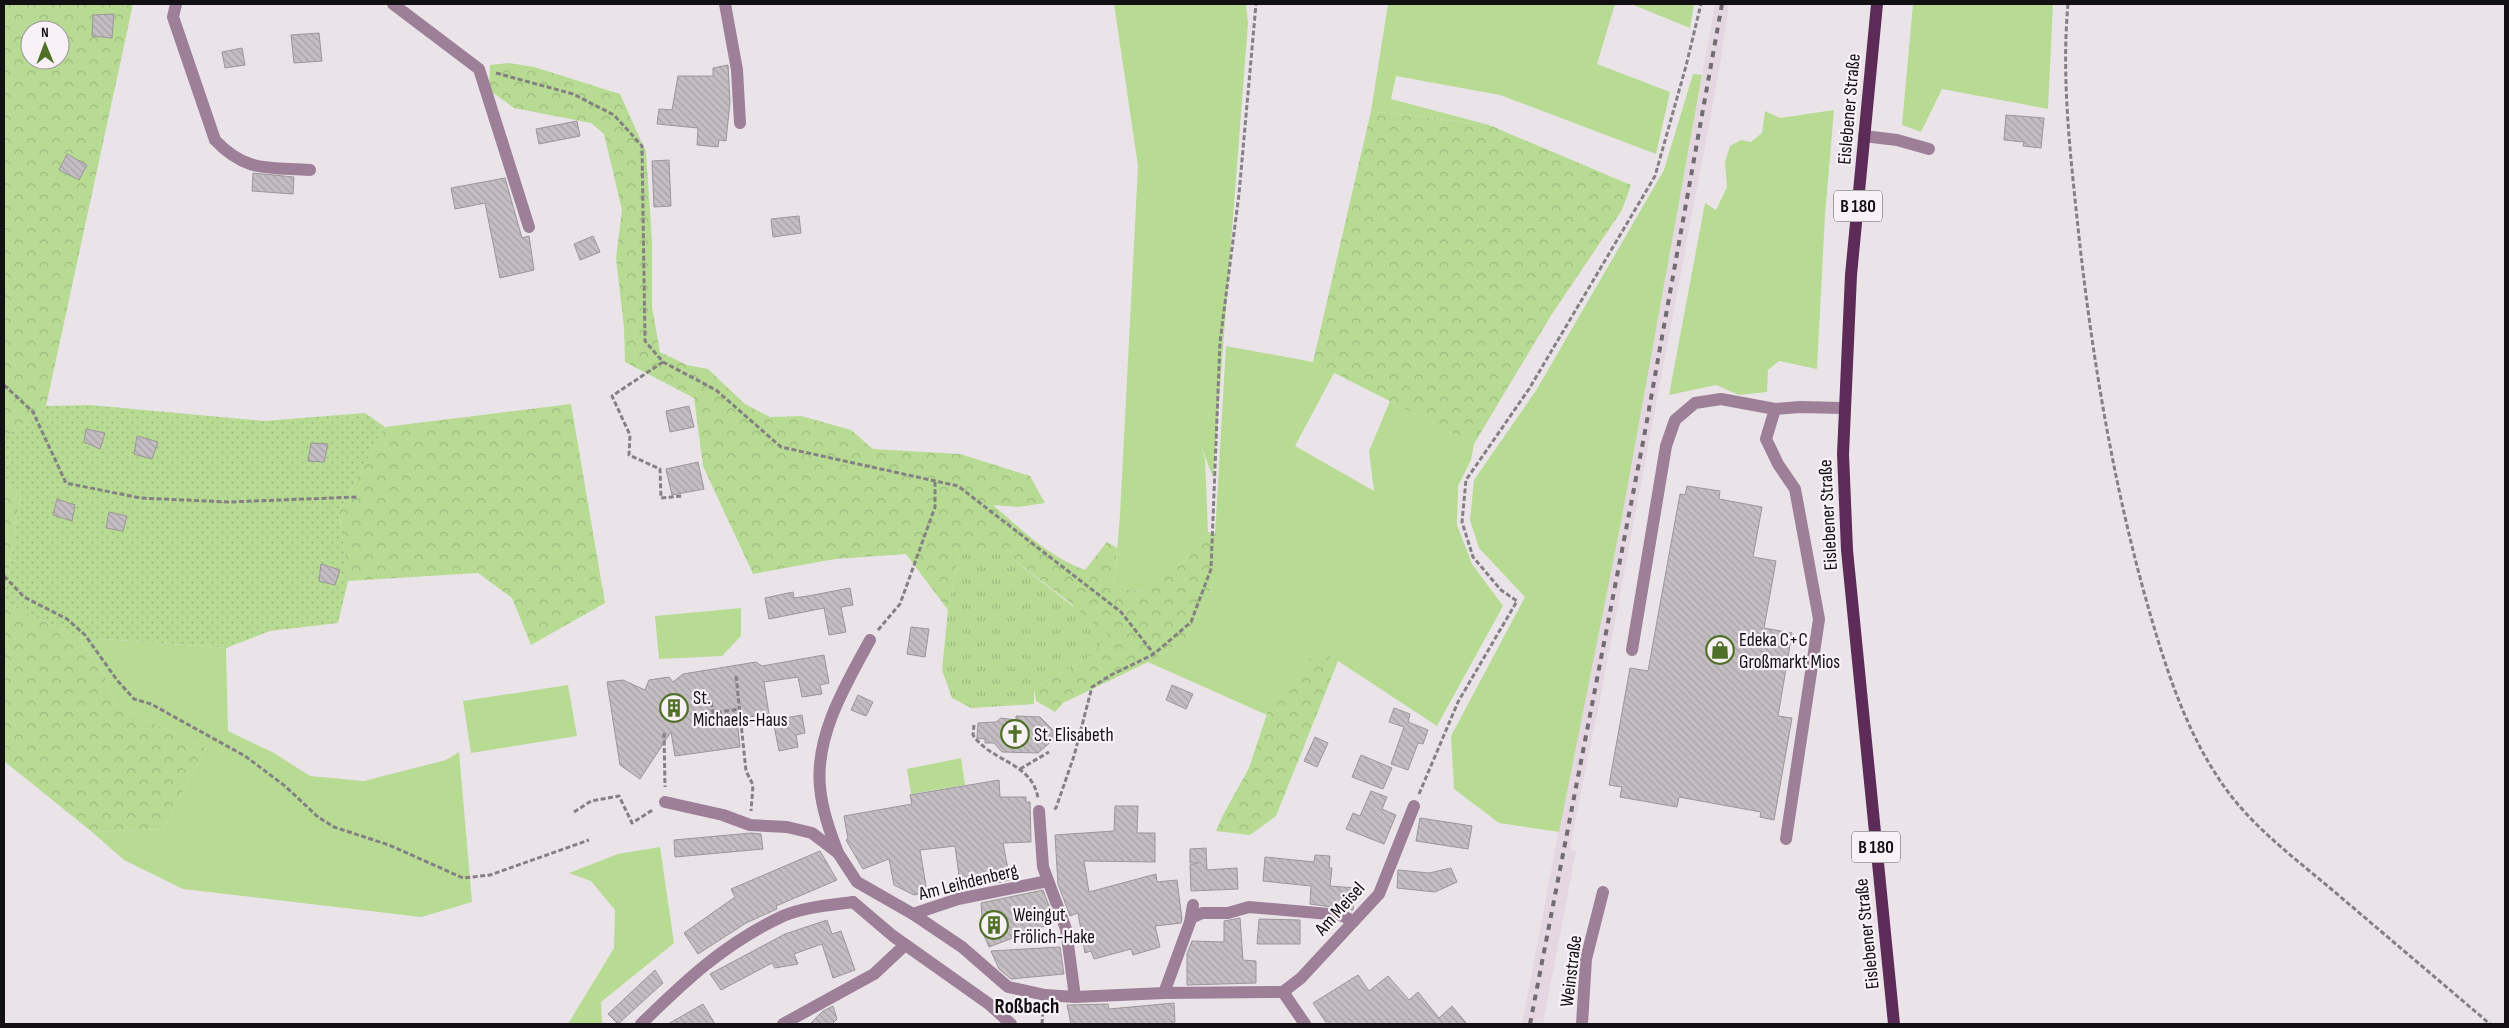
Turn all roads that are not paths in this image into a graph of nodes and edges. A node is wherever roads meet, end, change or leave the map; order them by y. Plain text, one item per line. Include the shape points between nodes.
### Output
1 (176, 4) edge
2 (393, 4) edge
3 (725, 4) edge
4 (1877, 4) edge
5 (740, 123) dead end
6 (1864, 136) junction
7 (1929, 148) dead end
8 (310, 170) dead end
9 (529, 227) dead end
10 (1843, 408) junction
11 (1775, 410) junction
12 (870, 640) road end
13 (1632, 650) dead end
14 (665, 802) road end
15 (1414, 806) road end
16 (1039, 812) road end
17 (1786, 839) dead end
18 (838, 854) junction
19 (1048, 881) junction
20 (857, 882) junction
21 (1603, 892) dead end
22 (854, 902) junction
23 (1193, 905) dead end
24 (913, 914) junction
25 (1191, 918) junction
26 (1354, 921) junction
27 (905, 945) junction
28 (1282, 992) junction
29 (1164, 993) junction
30 (1075, 997) junction
31 (641, 1024) edge
32 (783, 1024) edge
33 (1011, 1024) edge
34 (1305, 1024) edge
35 (1582, 1024) edge
36 (1894, 1024) edge

1 - 8 street via 173,17 216,140 242,163
2 - 9 street via 479,68
3 - 5 street via 737,70
4 - 6 main road, Eislebener Straße / B 180
6 - 7 street
6 - 10 main road, Eislebener Straße / B 180
10 - 11 street
10 - 36 main road, Eislebener Straße / B 180 via 1847,550
11 - 13 street via 1721,399 1695,403 1674,420 1666,446
11 - 17 street via 1766,439 1795,489 1819,619
12 - 18 street via 822,744 820,786 828,828
14 - 18 street, Am Leihdenberg via 723,815 750,825 787,827 812,833
15 - 26 street, Am Meisel via 1379,894
16 - 19 street via 1043,868
18 - 20 street, Am Leihdenberg
19 - 24 street, Am Leihdenberg via 958,899
19 - 30 street via 1066,929
20 - 22 street
20 - 24 street, Am Leihdenberg
21 - 35 street, Weinstraße via 1586,959
22 - 27 street
22 - 31 street via 784,916 720,951
23 - 25 street
24 - 30 street via 962,947 1008,987 1045,996
25 - 26 street via 1202,913 1228,913 1249,907 1340,915
25 - 29 street
26 - 28 street, Am Meisel via 1301,978
27 - 32 street via 874,974
27 - 33 street via 989,1004
28 - 29 street
28 - 34 street
29 - 30 street

